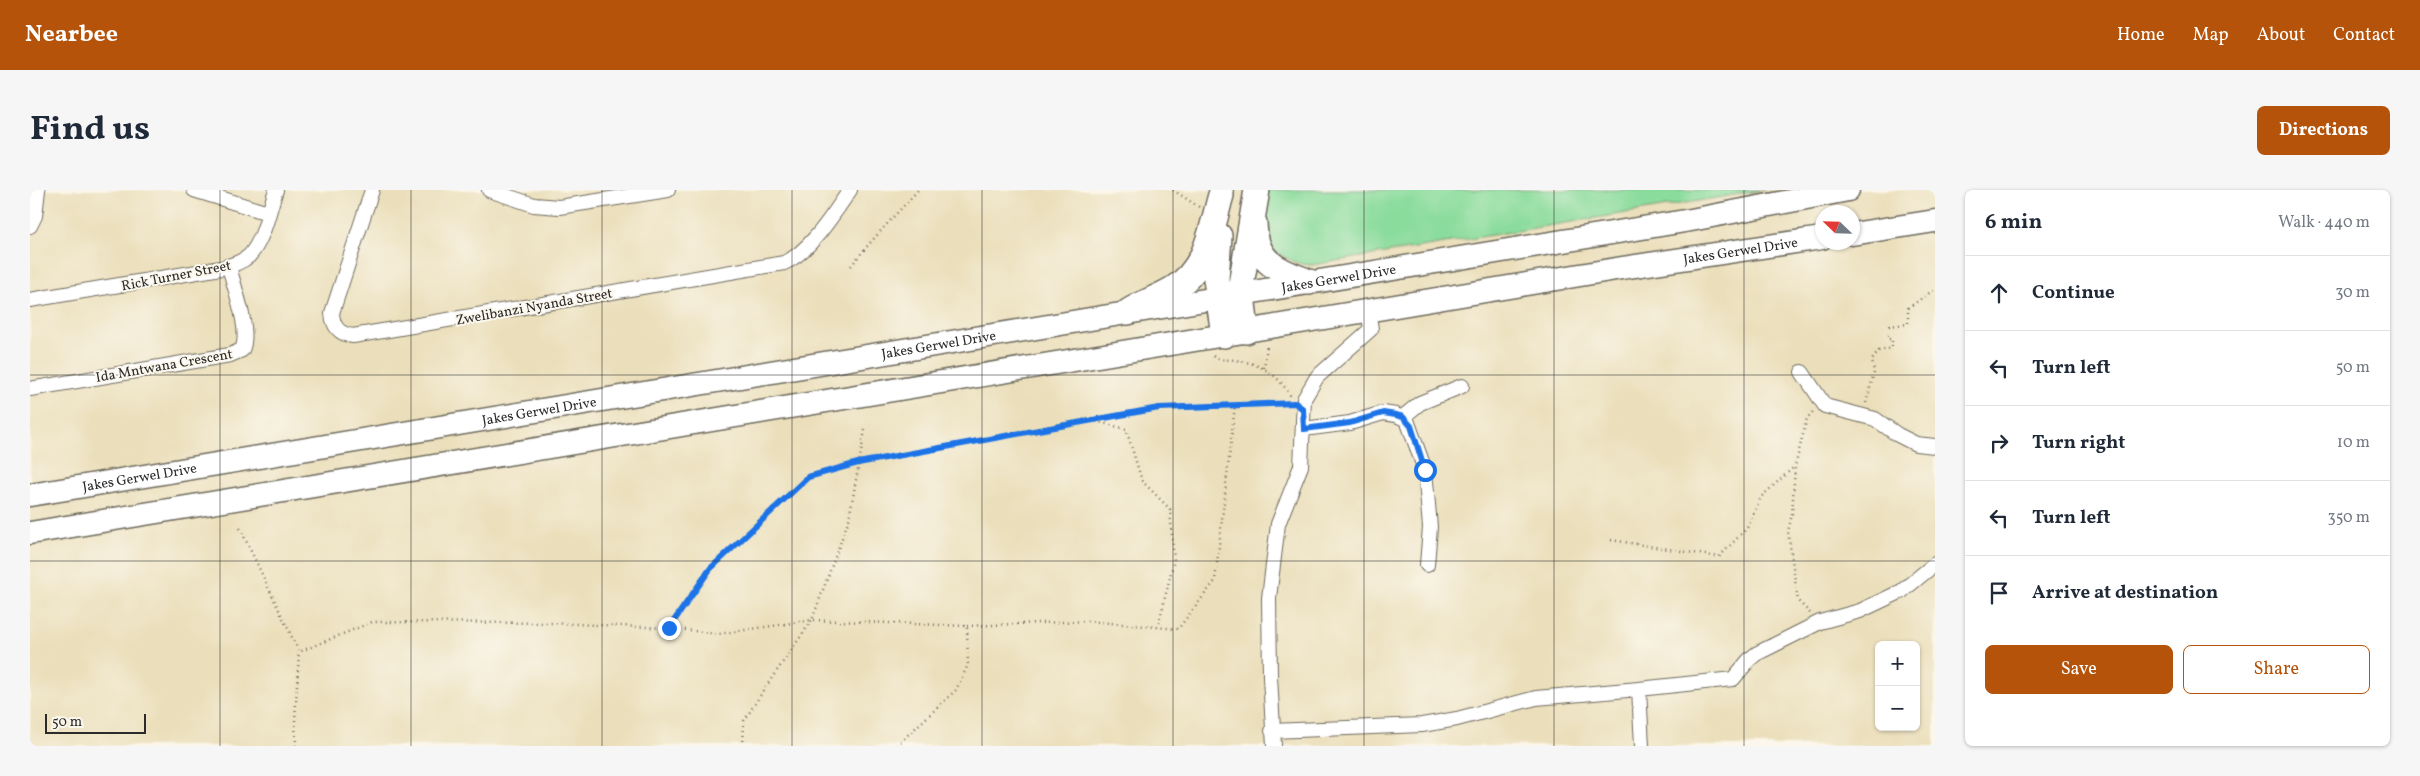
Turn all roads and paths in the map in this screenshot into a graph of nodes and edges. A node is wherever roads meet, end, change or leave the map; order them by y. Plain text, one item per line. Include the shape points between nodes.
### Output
1 (38, 190) edge
2 (194, 190) edge
3 (276, 190) edge
4 (372, 190) edge
5 (489, 190) edge
6 (668, 190) edge
7 (918, 190) edge
8 (1173, 190) edge
9 (1848, 190) edge
10 (844, 191) edge
11 (1216, 198) edge
12 (1255, 199) edge
13 (268, 213) junction
14 (1935, 221) edge
15 (30, 226) edge
16 (1860, 233) edge
17 (1815, 239) edge
18 (229, 266) junction
19 (851, 266) dead end
20 (1309, 282) junction
21 (1935, 289) edge
22 (1230, 296) junction
23 (30, 300) edge
24 (1368, 310) junction
25 (1128, 312) junction
26 (1227, 341) junction
27 (1268, 346) dead end
28 (1264, 368) junction
29 (1802, 372) dead end
30 (1462, 386) dead end
31 (30, 389) edge
32 (1822, 403) junction
33 (1235, 405) junction
34 (1863, 415) junction
35 (1403, 417) junction
36 (1089, 420) junction
37 (1304, 429) junction
38 (865, 430) dead end
39 (1935, 446) edge
40 (858, 463) junction
41 (1795, 466) junction
42 (30, 495) edge
43 (240, 528) dead end
44 (30, 533) edge
45 (1611, 540) dead end
46 (1935, 564) edge
47 (1427, 565) dead end
48 (812, 620) junction
49 (1820, 622) junction
50 (967, 626) junction
51 (1158, 627) junction
52 (669, 628) junction
53 (299, 652) junction
54 (1638, 689) junction
55 (1272, 731) junction
56 (296, 746) edge
57 (743, 746) edge
58 (896, 746) edge
59 (1274, 746) edge
60 (1642, 746) edge

1 - 15 street via 35,216
2 - 13 street
3 - 13 street, Rick Turner Street
4 - 10 street, Zwelibanzi Nyanda Street via 332,313 337,329 353,336 784,263 798,256 809,244
5 - 6 street via 547,207
7 - 19 path via 879,230
8 - 11 path
9 - 20 main road, Jakes Gerwel Drive via 1682,221
11 - 22 highway via 1222,219 1216,266
11 - 25 highway via 1206,247 1192,274 1173,289
12 - 20 highway via 1256,242 1266,260 1278,269
12 - 22 highway
13 - 18 street, Rick Turner Street via 254,249 240,262
14 - 16 main road
17 - 24 main road, Jakes Gerwel Drive
18 - 23 street, Rick Turner Street
18 - 31 street, Ida Mntwana Crescent via 245,329 242,350 230,355
20 - 22 main road, Jakes Gerwel Drive
21 - 34 path via 1908,308 1908,324 1889,326 1888,339 1892,339 1892,348 1879,351 1872,360 1874,373
22 - 25 main road, Jakes Gerwel Drive
22 - 26 highway
24 - 26 main road, Jakes Gerwel Drive
24 - 37 street via 1371,329 1318,377 1308,391 1303,409
25 - 42 main road, Jakes Gerwel Drive
26 - 28 path via 1219,360 1251,363
26 - 44 main road, Jakes Gerwel Drive
27 - 28 path
28 - 33 path via 1286,389 1295,403
29 - 32 street
30 - 35 street via 1420,403
32 - 34 street
32 - 41 path via 1807,418
33 - 36 path via 1159,408
33 - 51 path via 1215,581 1178,629
34 - 39 street via 1916,444
35 - 37 street via 1383,413 1344,424
35 - 47 street via 1411,426 1425,470 1430,527
36 - 40 path
36 - 51 path via 1126,429 1142,481 1170,509 1174,560
37 - 55 street via 1301,466 1278,524 1269,598
38 - 40 path
40 - 48 path via 848,519
40 - 52 path via 808,477 710,569
41 - 45 path via 1761,497 1747,528 1719,557
41 - 49 path via 1788,532 1792,568 1798,601
43 - 53 path
46 - 49 street via 1902,591 1860,611
48 - 50 path
48 - 52 path via 718,634
48 - 57 path via 744,721
49 - 54 street via 1756,654 1733,679
50 - 51 path via 1088,621
50 - 58 path via 968,665 956,690
52 - 53 path via 550,623 372,622
53 - 56 path
54 - 55 street via 1536,698 1422,725
54 - 60 street
55 - 59 street

